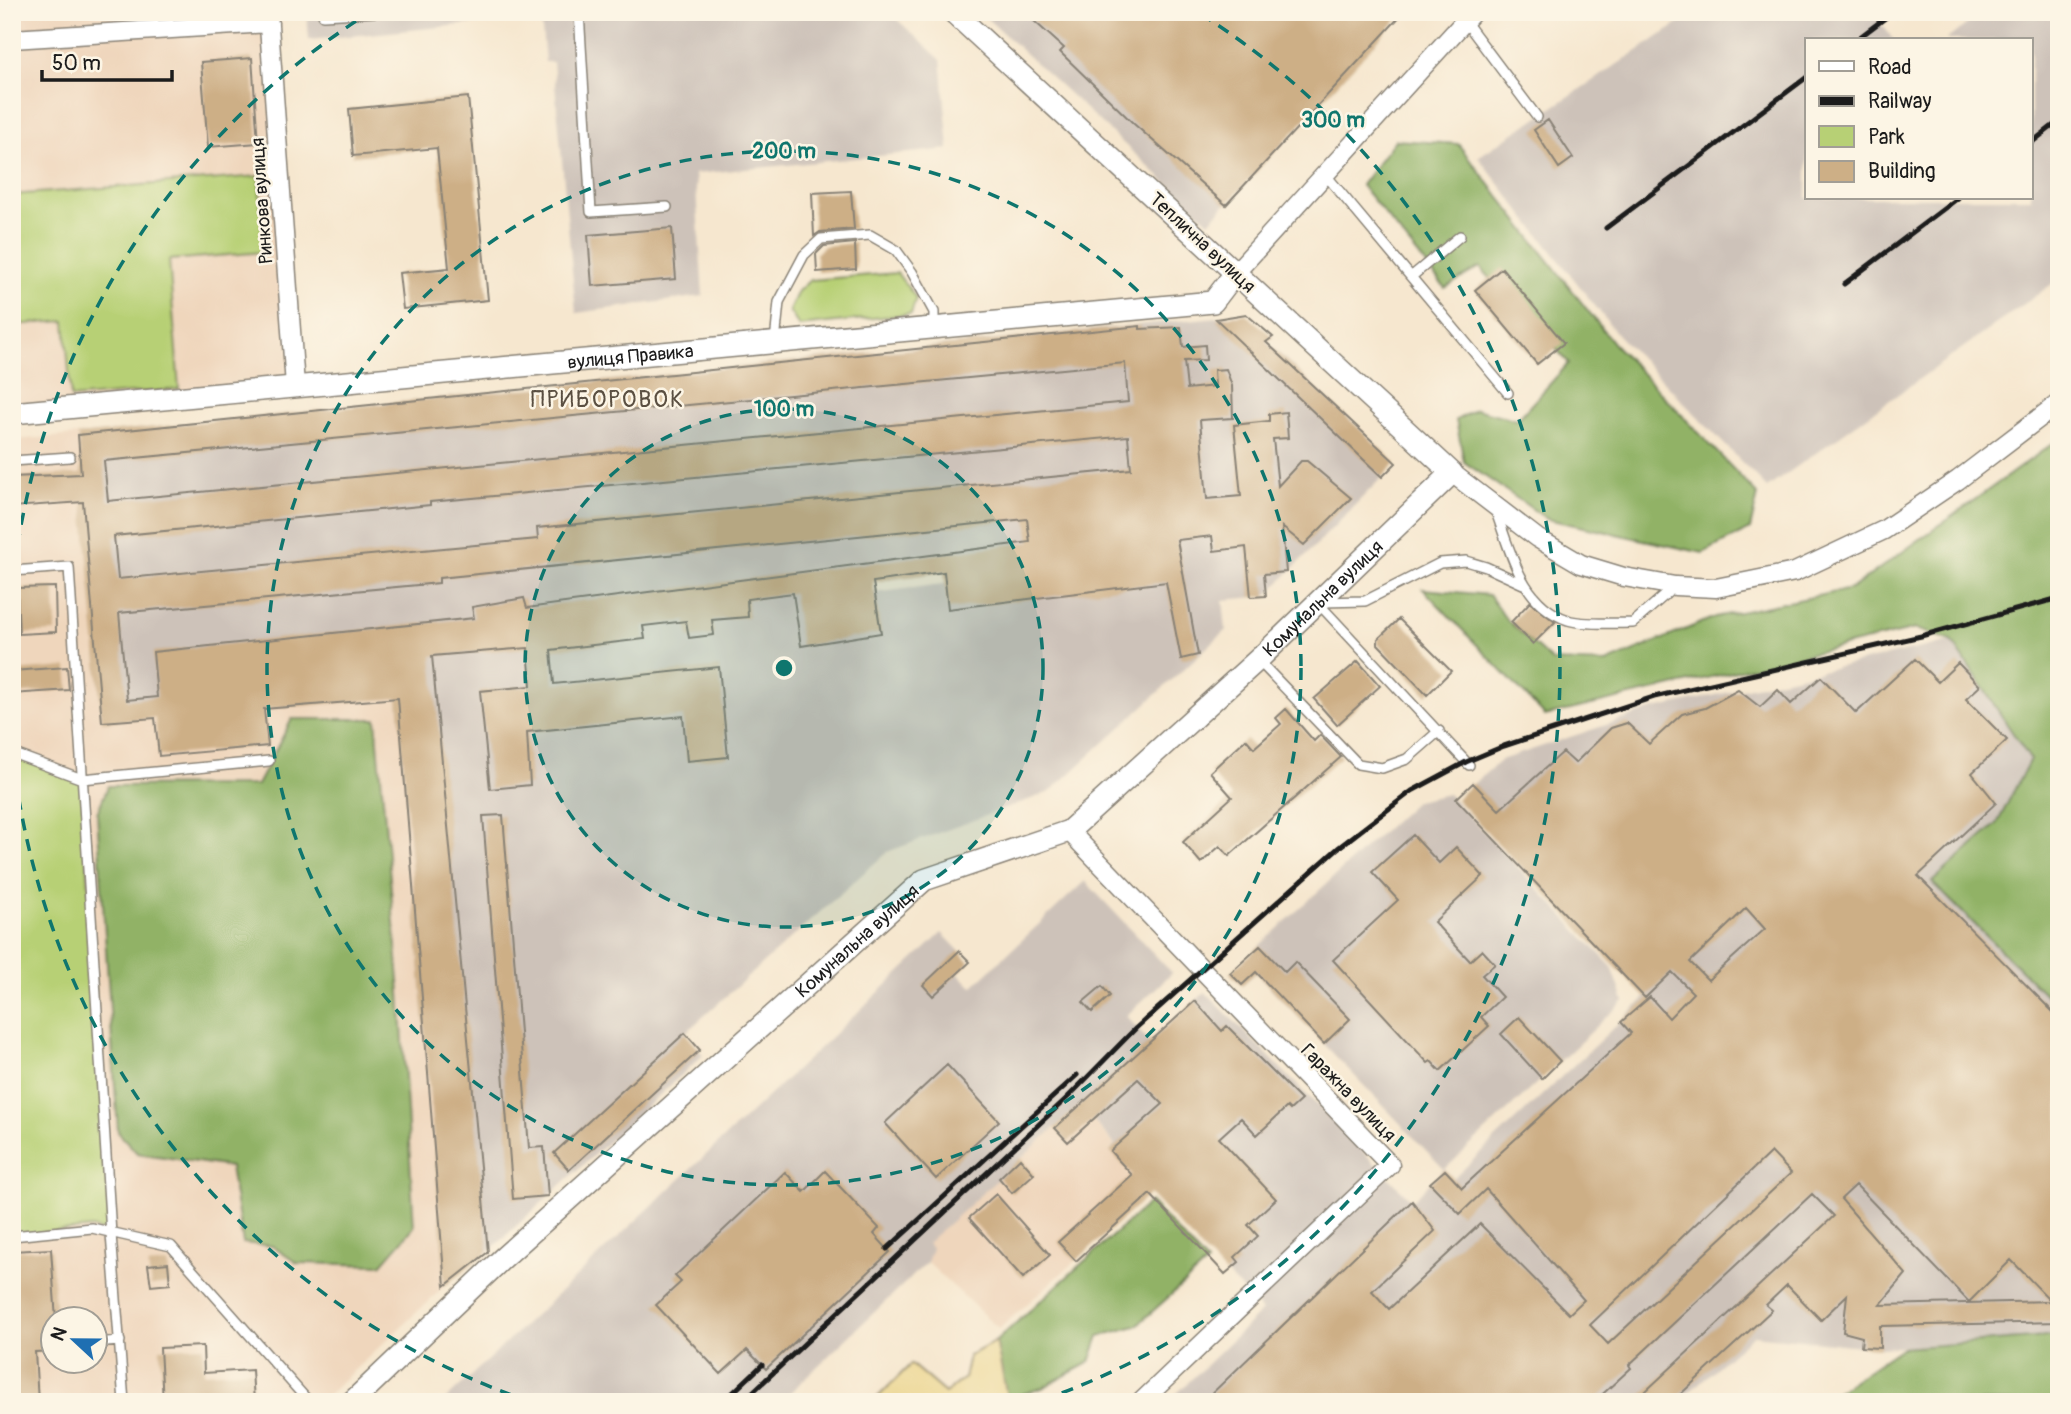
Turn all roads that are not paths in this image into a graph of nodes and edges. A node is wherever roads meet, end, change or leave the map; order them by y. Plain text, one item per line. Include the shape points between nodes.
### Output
1 (323, 12) edge
2 (374, 12) edge
3 (579, 12) edge
4 (953, 12) edge
5 (1469, 17) edge
6 (269, 18) edge
7 (12, 39) edge
8 (1538, 117) dead end
9 (1325, 174) junction
10 (667, 207) dead end
11 (1460, 236) dead end
12 (1236, 272) junction
13 (1411, 277) junction
14 (934, 327) junction
15 (775, 342) junction
16 (295, 386) junction
17 (1507, 393) dead end
18 (2059, 403) edge
19 (12, 413) edge
20 (70, 457) dead end
21 (12, 461) edge
22 (1452, 473) junction
23 (1494, 507) junction
24 (12, 571) edge
25 (1523, 584) junction
26 (1675, 586) junction
27 (1318, 602) junction
28 (1258, 660) junction
29 (1439, 731) junction
30 (12, 753) edge
31 (269, 761) dead end
32 (1469, 765) dead end
33 (82, 779) junction
34 (1069, 831) junction
35 (111, 1234) junction
36 (12, 1236) edge
37 (120, 1341) junction
38 (108, 1342) edge
39 (124, 1402) edge
40 (309, 1402) edge
41 (352, 1402) edge
42 (1141, 1402) edge

1 - 2 lane
3 - 10 lane via 591,212
4 - 12 street, Теплична вулиця
5 - 8 lane
5 - 9 street
6 - 7 street
6 - 16 street, Ринкова вулиця
9 - 12 street
9 - 13 lane
11 - 13 lane
12 - 14 street, вулиця Правика via 1213,302
12 - 22 street, Теплична вулиця
13 - 17 lane
14 - 15 street, вулиця Правика
14 - 15 lane via 934,312 896,250 870,235 821,239 804,255 779,302
15 - 16 street, вулиця Правика
16 - 19 street, вулиця Правика
18 - 26 street via 1884,530 1795,572 1716,588
20 - 21 lane
22 - 23 street
22 - 27 street, Комунальна вулиця
23 - 25 lane
23 - 26 street via 1581,564
24 - 33 lane via 69,567
25 - 26 lane via 1545,608 1569,621 1633,623
25 - 27 lane via 1466,561 1440,563 1365,601
27 - 28 street, Комунальна вулиця
27 - 29 lane
28 - 29 lane via 1358,764 1382,768 1407,758
28 - 34 street, Комунальна вулиця
29 - 32 lane
30 - 33 lane
31 - 33 lane
33 - 35 lane
34 - 41 street, Комунальна вулиця via 924,880 503,1258
34 - 42 street, Гаражна вулиця via 1390,1165
35 - 36 lane via 92,1228
35 - 37 lane
35 - 40 lane via 171,1246
37 - 38 lane
37 - 39 lane

